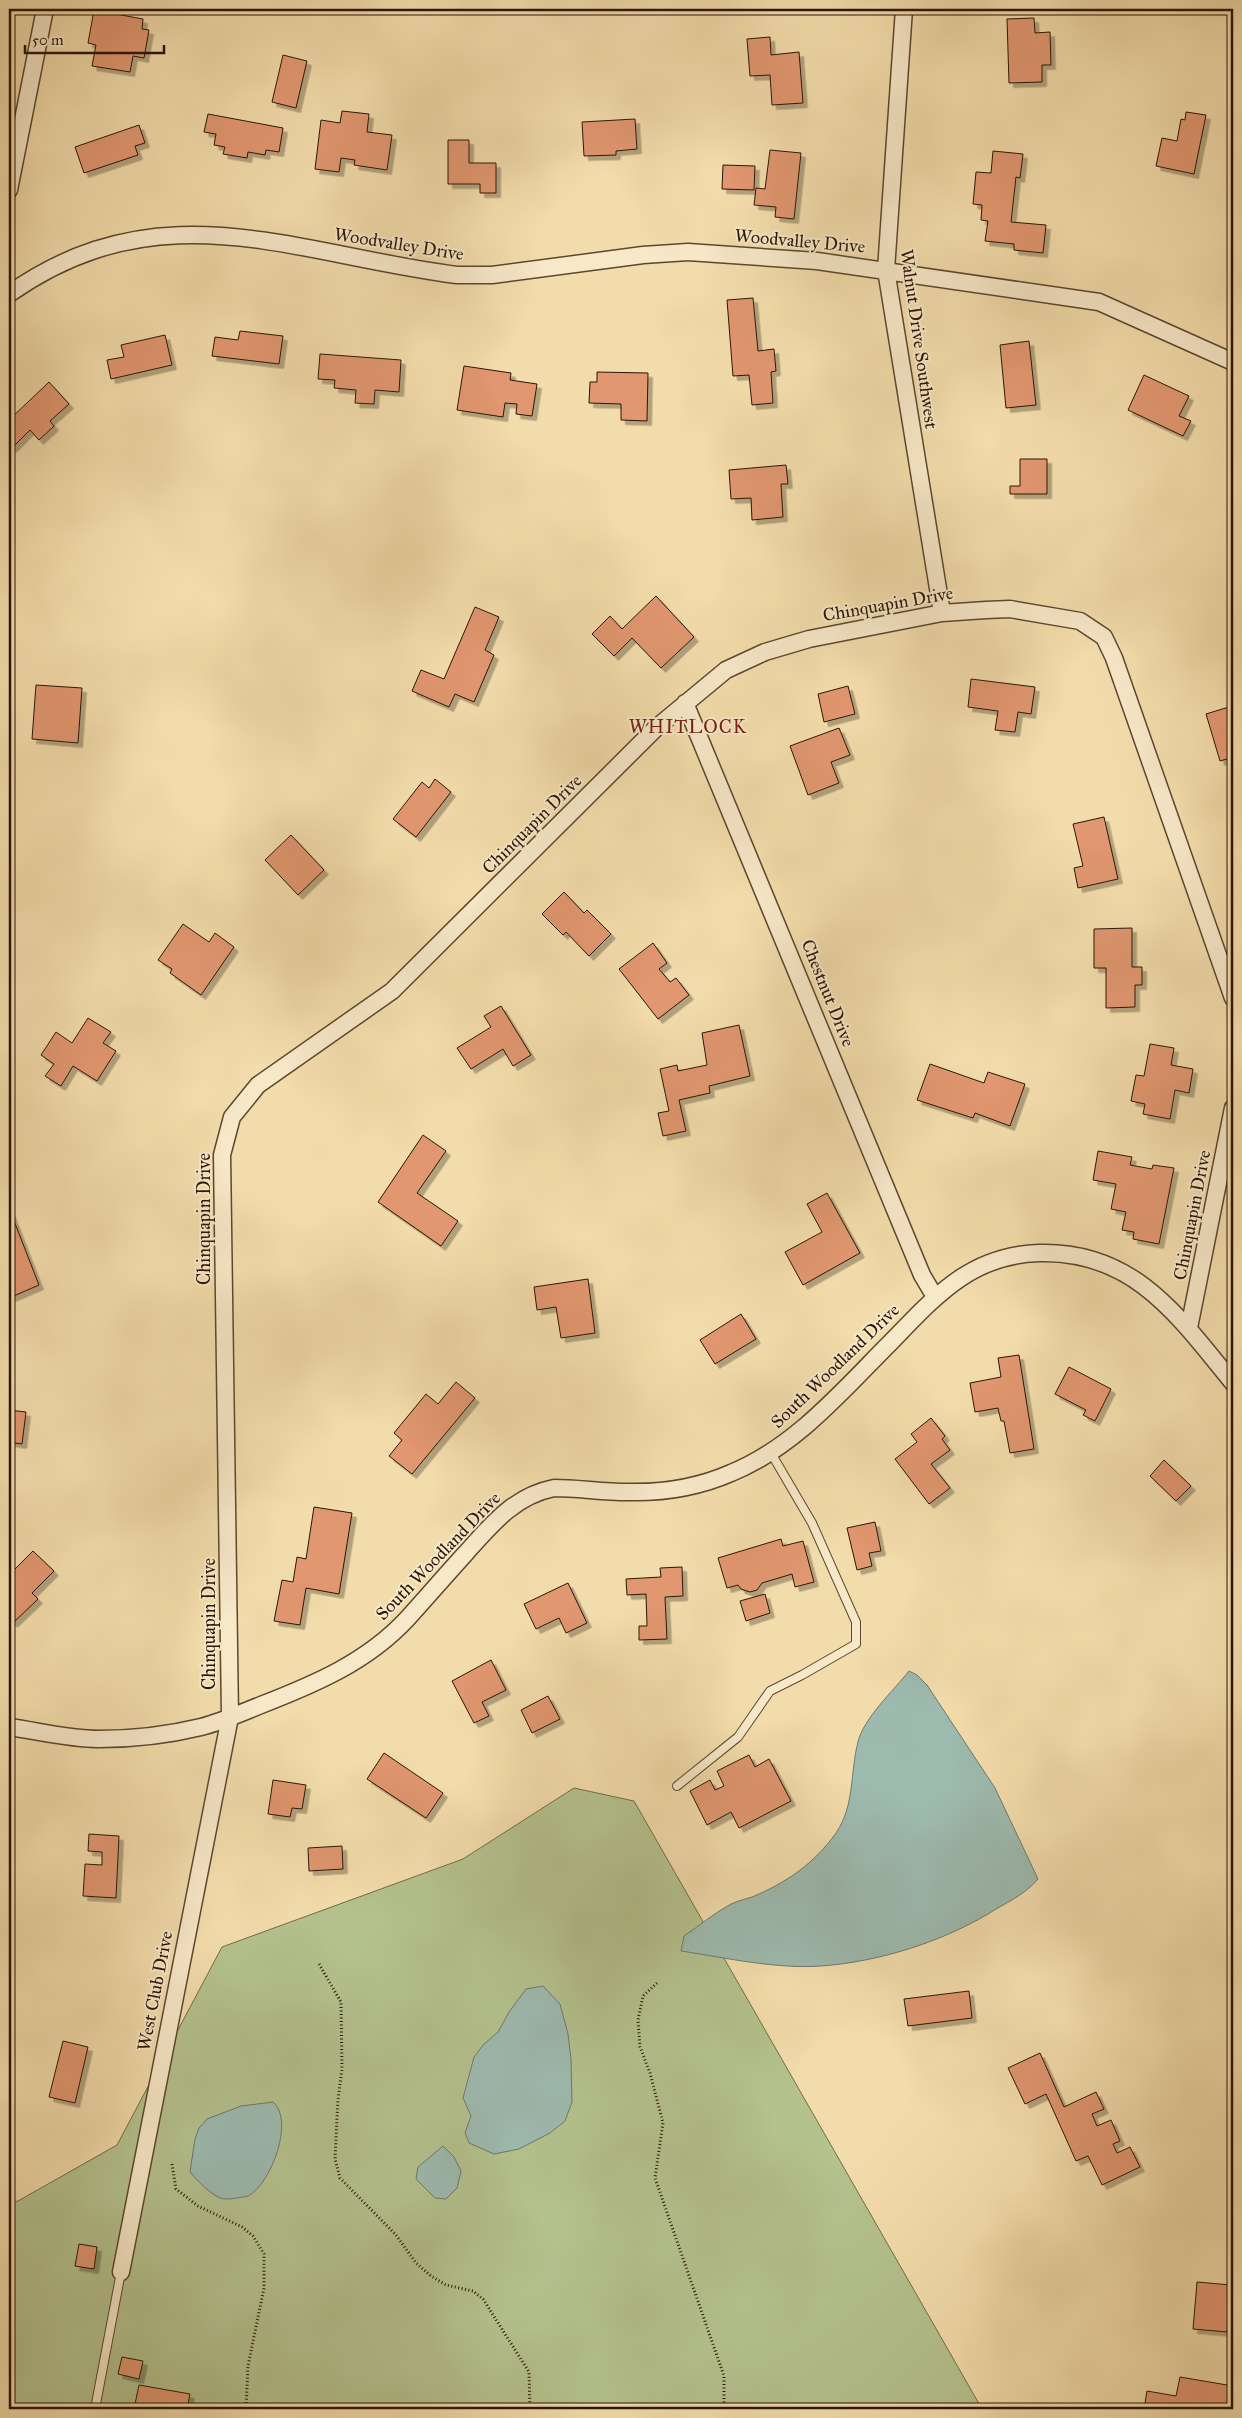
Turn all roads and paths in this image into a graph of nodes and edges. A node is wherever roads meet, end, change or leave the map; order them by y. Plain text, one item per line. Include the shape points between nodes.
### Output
1 (45, 9) edge
2 (904, 9) edge
3 (9, 190) edge
4 (886, 270) junction
5 (9, 294) edge
6 (1233, 362) edge
7 (942, 613) junction
8 (685, 703) junction
9 (1233, 998) edge
10 (1233, 1108) edge
11 (936, 1297) junction
12 (1188, 1328) junction
13 (1233, 1383) edge
14 (771, 1453) junction
15 (230, 1717) junction
16 (9, 1728) edge
17 (677, 1786) dead end
18 (319, 1964) dead end
19 (656, 1984) dead end
20 (172, 2164) dead end
21 (121, 2272) joint
22 (95, 2409) edge
23 (246, 2409) edge
24 (530, 2409) edge
25 (724, 2409) edge

1 - 3 street
2 - 4 street, Walnut Drive Southwest
4 - 5 street, Woodvalley Drive via 817,261 688,252 492,275 457,275 250,238 189,233 140,237 94,249 42,273
4 - 6 street, Woodvalley Drive via 1099,302
4 - 7 street, Walnut Drive Southwest
7 - 8 street, Chinquapin Drive via 824,635 765,652 726,670
7 - 9 street, Chinquapin Drive via 1010,609 1045,614 1080,621 1104,637 1118,667
8 - 11 street, Chestnut Drive via 918,1266
8 - 15 street, Chinquapin Drive via 392,991 258,1085 232,1117 222,1155
10 - 12 street, Chinquapin Drive
11 - 12 street, South Woodland Drive via 954,1281 988,1263 1031,1253 1067,1254 1102,1262 1138,1280
11 - 14 street, South Woodland Drive via 811,1421
12 - 13 street, South Woodland Drive
14 - 15 street, South Woodland Drive via 732,1473 694,1485 644,1492 554,1488 529,1495 504,1512 405,1621 370,1653 330,1675
14 - 17 lane via 812,1523 856,1622 856,1644 770,1691 738,1736
15 - 16 street, South Woodland Drive via 201,1727 130,1738 97,1739
15 - 21 street, West Club Drive
18 - 24 path via 341,2002 342,2069 335,2159 340,2178 431,2276 446,2285 472,2291 483,2299 529,2372
19 - 25 path via 643,1996 638,2020 640,2047 663,2123 654,2178 724,2376
20 - 23 path via 176,2190 198,2206 242,2227 253,2236 264,2254 264,2288 248,2366
21 - 22 lane

